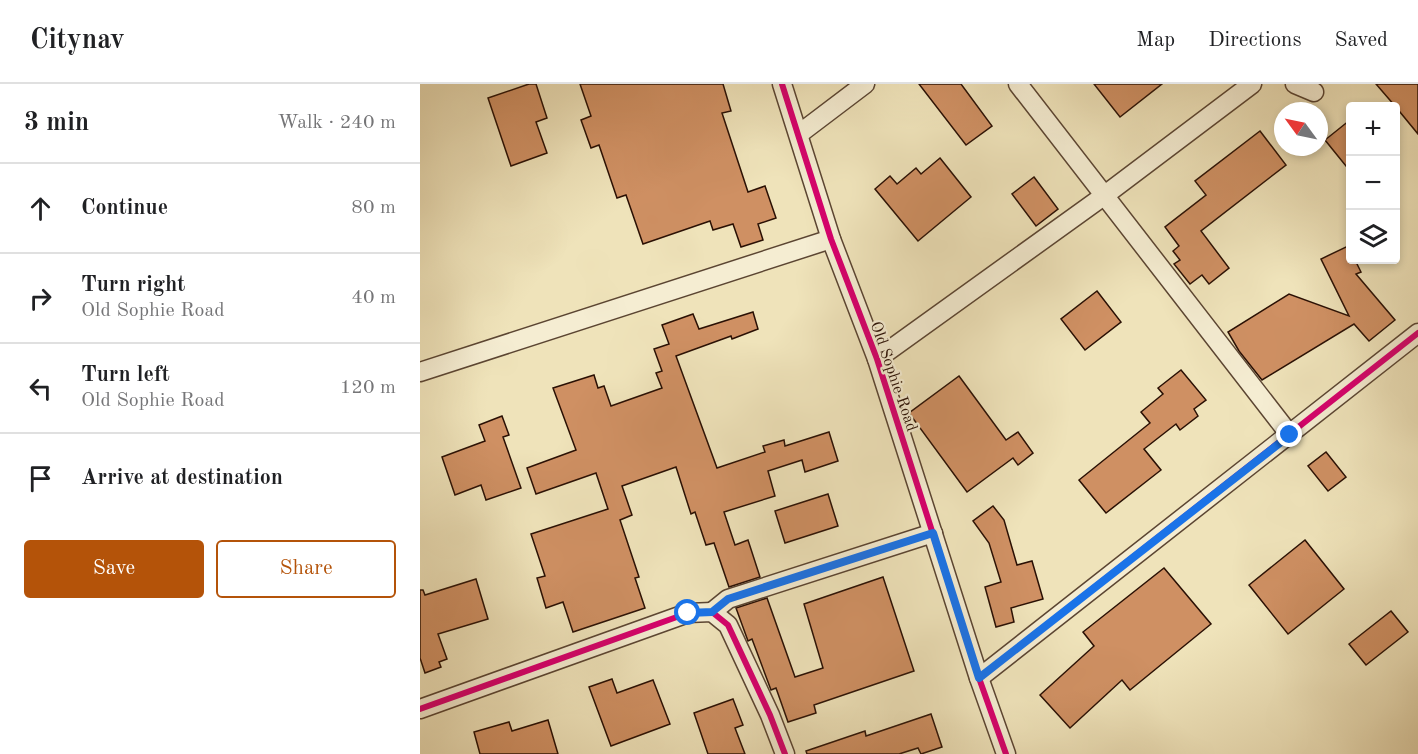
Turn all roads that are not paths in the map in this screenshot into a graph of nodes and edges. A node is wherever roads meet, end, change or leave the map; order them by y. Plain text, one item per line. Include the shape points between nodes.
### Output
1 (782, 84) edge
2 (865, 84) edge
3 (1018, 84) edge
4 (1252, 84) edge
5 (1295, 84) edge
6 (1314, 92) dead end
7 (799, 134) junction
8 (1105, 195) junction
9 (831, 239) junction
10 (1418, 333) edge
11 (877, 359) junction
12 (420, 372) edge
13 (1290, 435) junction
14 (933, 533) junction
15 (712, 612) junction
16 (979, 678) junction
17 (420, 709) edge
18 (785, 754) edge
19 (1006, 754) edge

1 - 7 street, Old Sophie Road
2 - 7 street
3 - 8 street
4 - 8 street
5 - 6 street
7 - 9 street, Old Sophie Road
8 - 11 street
8 - 13 street
9 - 11 street, Old Sophie Road
9 - 12 street
10 - 13 street
11 - 14 street, Old Sophie Road
13 - 16 street
14 - 15 street via 728,599
14 - 16 street, Old Sophie Road
15 - 17 street via 688,613
15 - 18 street via 728,625
16 - 19 street, Old Sophie Road

